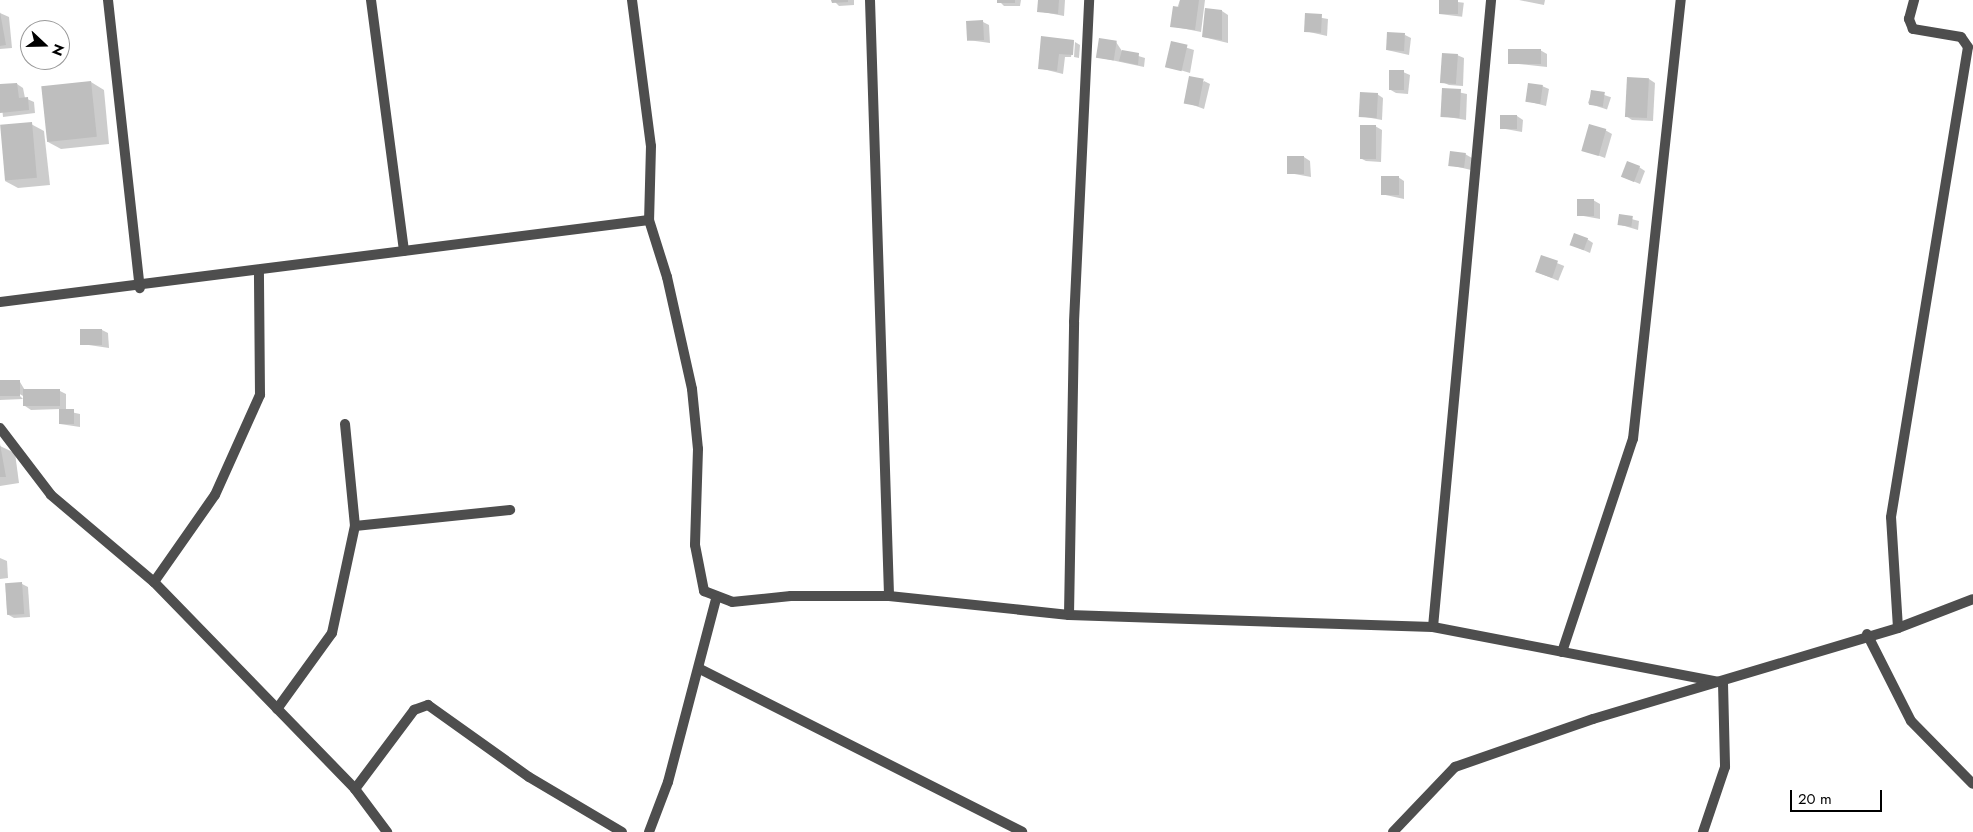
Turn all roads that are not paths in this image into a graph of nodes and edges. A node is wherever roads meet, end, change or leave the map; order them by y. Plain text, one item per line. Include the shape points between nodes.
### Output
1 (108, 0) edge
2 (371, 0) edge
3 (632, 0) edge
4 (870, 0) edge
5 (1089, 0) edge
6 (1491, 0) edge
7 (1681, 0) edge
8 (1914, 0) edge
9 (648, 220) junction
10 (404, 251) junction
11 (259, 271) junction
12 (140, 288) junction
13 (0, 302) edge
14 (345, 424) dead end
15 (0, 428) edge
16 (510, 510) dead end
17 (355, 526) junction
18 (154, 582) junction
19 (889, 596) junction
20 (716, 599) junction
21 (1973, 599) edge
22 (1070, 614) junction
23 (1433, 627) junction
24 (1898, 628) junction
25 (1867, 634) junction
26 (1562, 652) junction
27 (700, 669) junction
28 (1724, 683) junction
29 (277, 710) junction
30 (1973, 784) edge
31 (355, 789) junction
32 (386, 832) edge
33 (622, 832) edge
34 (649, 832) edge
35 (1022, 832) edge
36 (1393, 832) edge
37 (1704, 832) edge

1 - 12 street
2 - 10 street
3 - 9 street via 651,146
4 - 19 street
5 - 22 street via 1074,322
6 - 23 street
7 - 26 street via 1632,439
8 - 24 street via 1909,19 1913,29 1961,37 1968,47 1891,517
9 - 10 street
9 - 20 street via 667,278 692,389 698,449 696,545 704,591
10 - 11 street
11 - 12 street
11 - 18 street via 260,395 215,495
12 - 13 street
14 - 17 street
15 - 18 street via 51,495
16 - 17 street
17 - 29 street via 332,633
18 - 29 street
19 - 20 street
19 - 22 street
20 - 27 street
21 - 24 street
22 - 23 street
23 - 26 street
24 - 25 street
25 - 28 street
25 - 30 street via 1911,721
26 - 28 street
27 - 34 street via 668,782
27 - 35 street
28 - 36 street via 1593,719 1451,769
28 - 37 street via 1725,767
29 - 31 street
31 - 32 street
31 - 33 street via 414,710 428,705 529,778

